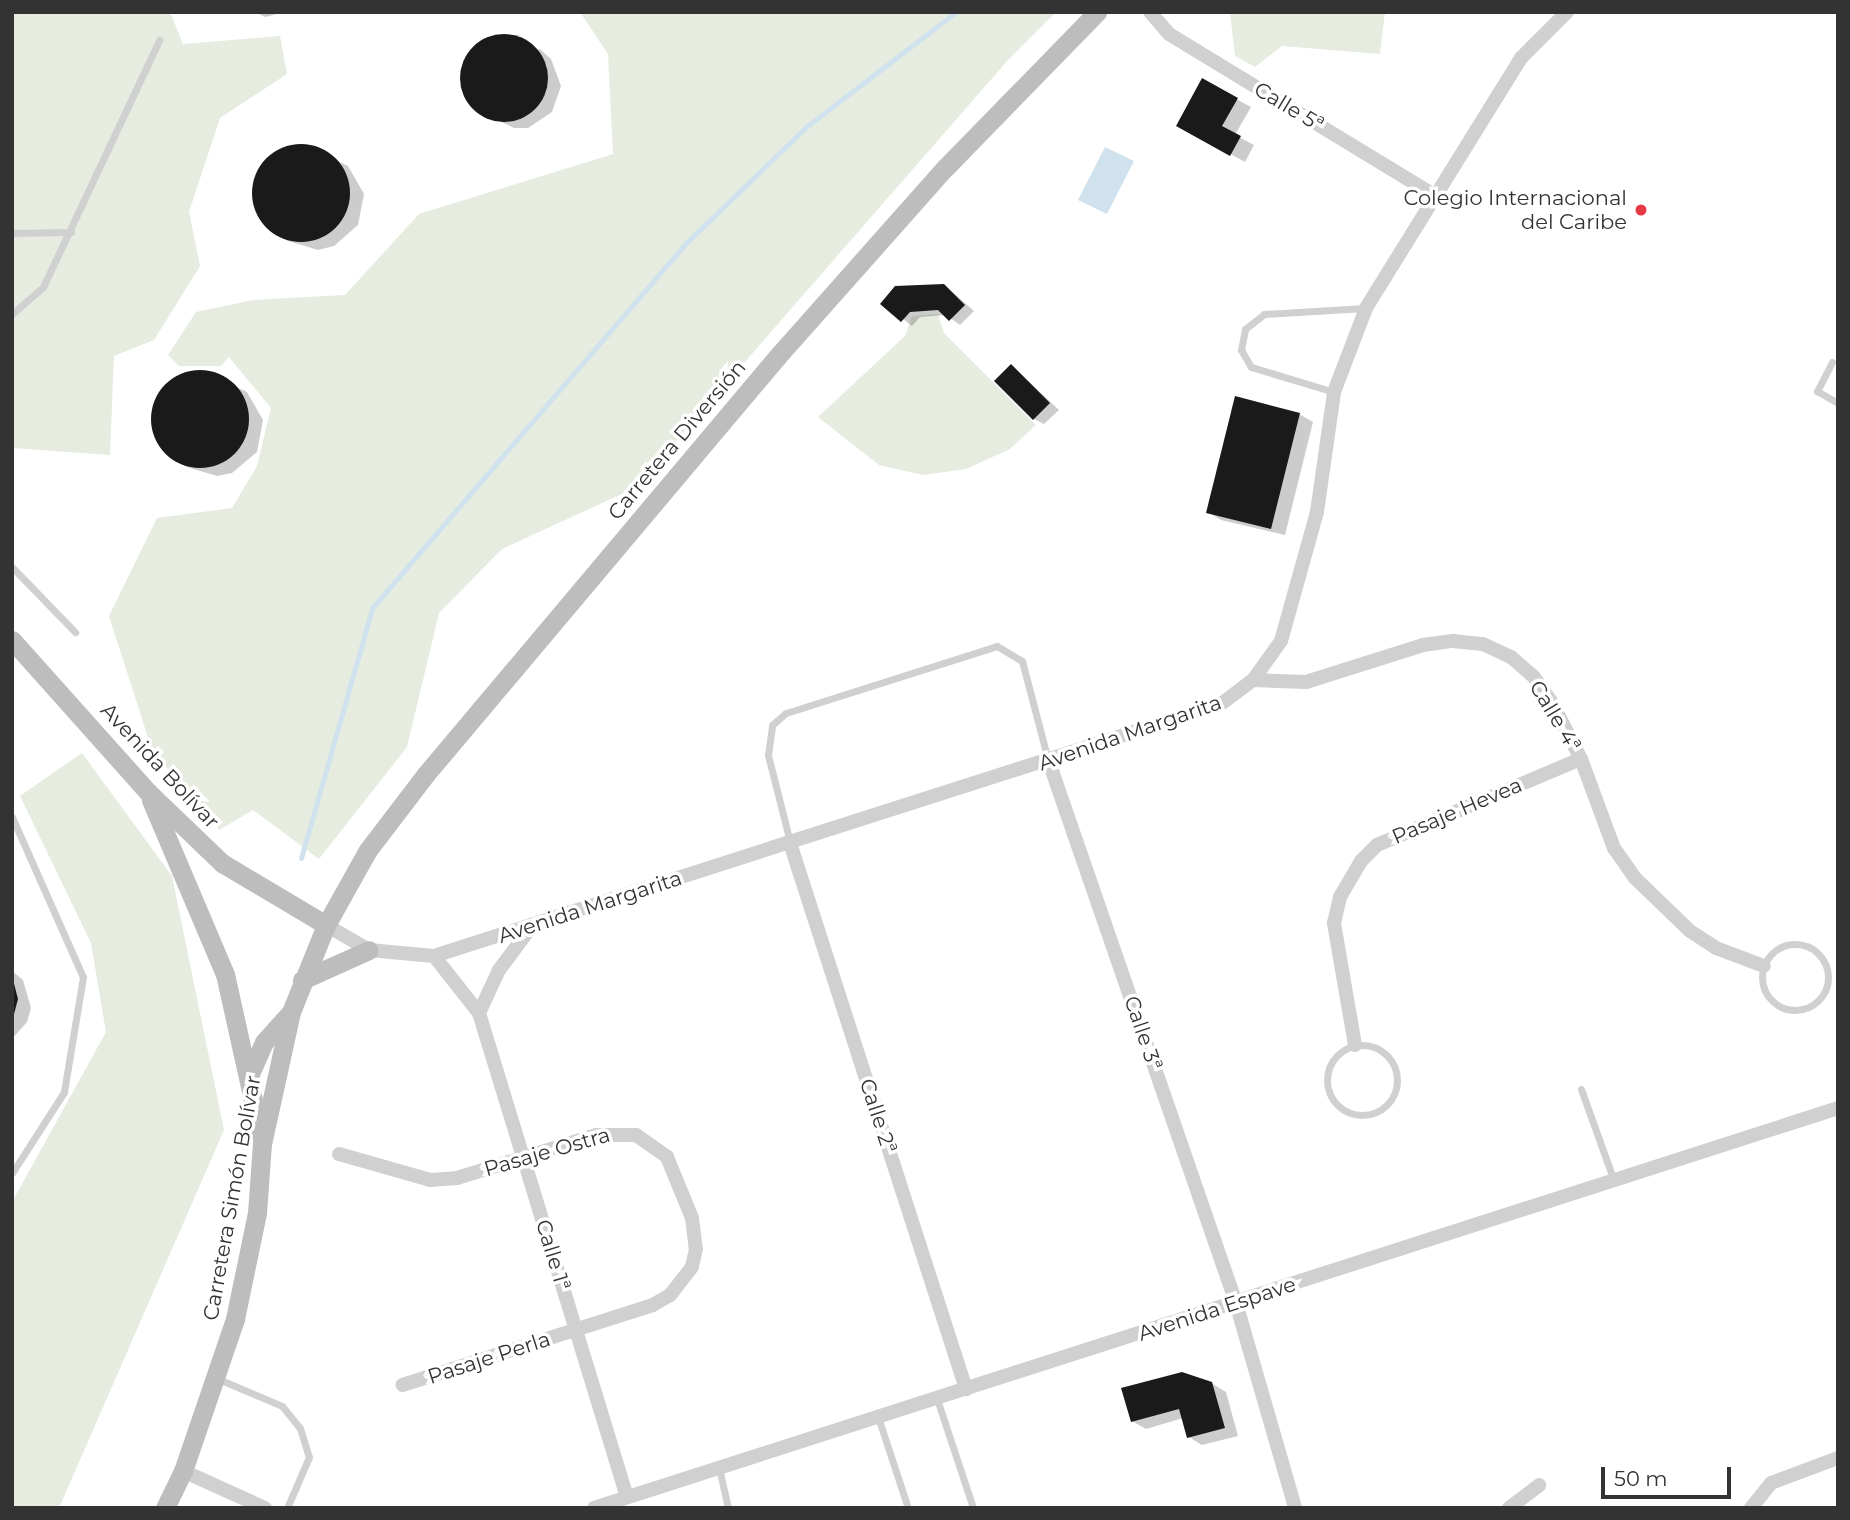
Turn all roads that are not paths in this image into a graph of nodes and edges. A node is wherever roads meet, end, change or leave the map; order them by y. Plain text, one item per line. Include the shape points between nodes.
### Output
1 (1097, 12) edge
2 (1150, 12) edge
3 (1567, 12) edge
4 (159, 40) dead end
5 (1434, 195) junction
6 (71, 232) junction
7 (12, 233) edge
8 (1366, 308) junction
9 (12, 314) edge
10 (1832, 362) dead end
11 (1334, 392) junction
12 (1838, 403) edge
13 (12, 567) edge
14 (75, 632) dead end
15 (12, 640) edge
16 (1253, 680) junction
17 (1581, 759) junction
18 (1049, 762) junction
19 (148, 792) junction
20 (12, 817) edge
21 (790, 843) junction
22 (326, 925) junction
23 (531, 927) junction
24 (369, 950) junction
25 (434, 956) junction
26 (1764, 967) junction
27 (302, 980) junction
28 (291, 1012) junction
29 (479, 1013) junction
30 (1355, 1045) junction
31 (249, 1076) junction
32 (1581, 1089) dead end
33 (1838, 1108) edge
34 (262, 1143) junction
35 (339, 1154) dead end
36 (524, 1159) junction
37 (12, 1173) edge
38 (1614, 1181) junction
39 (1236, 1303) junction
40 (576, 1331) junction
41 (215, 1378) junction
42 (402, 1385) dead end
43 (966, 1389) junction
44 (937, 1399) junction
45 (878, 1417) junction
46 (1838, 1458) edge
47 (719, 1468) junction
48 (183, 1471) junction
49 (1539, 1485) dead end
50 (627, 1497) junction
51 (165, 1508) edge
52 (265, 1508) edge
53 (287, 1508) edge
54 (594, 1508) edge
55 (728, 1508) edge
56 (908, 1508) edge
57 (973, 1508) edge
58 (1295, 1508) edge
59 (1510, 1508) edge
60 (1751, 1508) edge

1 - 22 main road, Carretera Diversión via 945,168 759,378 426,774 368,850
2 - 5 street, Calle 5ª via 1169,34
3 - 5 street, Avenida Margarita via 1521,58
4 - 6 lane
5 - 8 street, Avenida Margarita
6 - 7 lane
6 - 9 lane via 43,287
8 - 11 street, Avenida Margarita
8 - 11 lane via 1264,314 1245,329 1241,350 1251,367
10 - 12 lane via 1817,391
11 - 16 street, Avenida Margarita via 1314,525 1281,641
13 - 14 lane
15 - 19 main road, Avenida Bolívar
16 - 17 street, Calle 4ª via 1306,682 1423,645 1453,640 1483,645 1511,657 1534,677
16 - 18 street, Avenida Margarita via 1221,704
17 - 26 street, Calle 4ª via 1614,848 1659,906 1716,948
17 - 30 street, Pasaje Hevea via 1377,845 1361,861 1340,897 1334,923
18 - 21 street, Avenida Margarita
18 - 21 lane via 1022,661 997,646 786,713 772,725 768,755
18 - 39 street, Calle 3ª
19 - 22 main road, Avenida Bolívar via 222,863
19 - 31 main road via 215,947
20 - 37 lane via 83,976 64,1092
21 - 23 street, Avenida Margarita
21 - 43 street, Calle 2ª
22 - 24 street, Avenida Margarita
22 - 27 main road, Carretera Simón Bolívar
23 - 25 street, Avenida Margarita
23 - 29 street via 499,970
24 - 25 street, Avenida Margarita
24 - 27 main road
25 - 29 street
26 - 26 lane via 1769,996 1786,1009 1816,1003 1827,986 1829,975 1820,954 1800,944 1778,949
27 - 28 main road, Carretera Simón Bolívar
28 - 31 main road, Carretera Simón Bolívar via 264,1042
28 - 34 main road, Carretera Simón Bolívar
29 - 36 street, Calle 1ª
30 - 30 lane via 1336,1056 1327,1087 1348,1112 1372,1114 1391,1100 1396,1090 1395,1066 1379,1048
31 - 34 main road
32 - 38 lane
33 - 38 street, Avenida Espave
34 - 41 main road, Carretera Simón Bolívar via 254,1226 235,1319
35 - 36 street, Pasaje Ostra via 430,1180 457,1178
36 - 40 street, Calle 1ª
36 - 40 street, Pasaje Ostra via 597,1135 636,1135 667,1157 692,1218 696,1249 692,1267 670,1296
38 - 39 street, Avenida Espave
39 - 43 street, Avenida Espave
39 - 58 street, Calle 3ª
40 - 42 street, Pasaje Perla
40 - 50 street, Calle 1ª
41 - 48 main road, Carretera Simón Bolívar
41 - 53 lane via 282,1406 300,1427 309,1457
43 - 44 street, Avenida Espave
44 - 45 street, Avenida Espave
44 - 57 lane
45 - 47 street, Avenida Espave
45 - 56 lane
46 - 60 street via 1771,1483
47 - 50 street, Avenida Espave
47 - 55 lane
48 - 51 main road, Carretera Simón Bolívar
48 - 52 street
49 - 59 street
50 - 54 street, Avenida Espave

